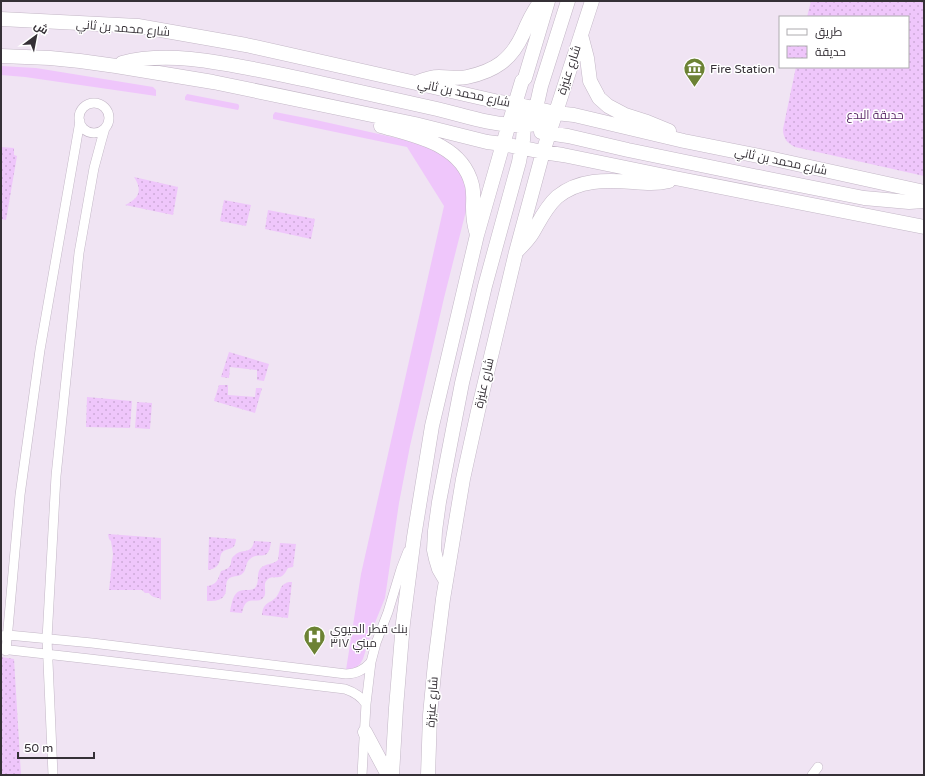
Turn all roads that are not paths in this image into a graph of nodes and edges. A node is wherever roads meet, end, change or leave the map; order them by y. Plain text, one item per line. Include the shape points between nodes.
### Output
1 (541, 1) edge
2 (548, 1) edge
3 (568, 1) edge
4 (592, 1) edge
5 (1, 19) edge
6 (581, 35) junction
7 (1, 56) edge
8 (116, 66) junction
9 (416, 82) junction
10 (515, 104) junction
11 (337, 107) junction
12 (535, 109) junction
13 (556, 113) junction
14 (80, 121) junction
15 (509, 125) junction
16 (105, 128) junction
17 (527, 133) junction
18 (549, 133) junction
19 (684, 141) junction
20 (503, 144) junction
21 (543, 152) junction
22 (675, 178) junction
23 (924, 192) edge
24 (924, 201) edge
25 (924, 227) edge
26 (478, 235) junction
27 (516, 252) junction
28 (414, 537) junction
29 (446, 581) junction
30 (4, 636) edge
31 (47, 639) junction
32 (4, 650) edge
33 (47, 654) junction
34 (371, 662) junction
35 (366, 704) junction
36 (364, 732) junction
37 (428, 761) junction
38 (52, 775) edge
39 (362, 775) edge
40 (388, 775) edge
41 (392, 775) edge
42 (428, 775) edge
43 (437, 775) edge

1 - 9 main road via 516,46 498,66 488,72 464,78 439,77
2 - 10 main road
3 - 12 main road
4 - 6 main road, شارع عنيزة
5 - 9 main road, شارع محمد بن ثاني via 138,26 246,45
6 - 13 main road, شارع عنيزة
6 - 19 main road via 590,81 599,98 613,109 663,128
7 - 8 main road via 50,58
8 - 11 main road
8 - 15 main road via 155,58 214,61
9 - 10 main road, شارع محمد بن ثاني
10 - 12 main road, شارع محمد بن ثاني
10 - 15 main road
10 - 17 main road via 522,114
11 - 20 main road
11 - 26 main road via 355,118 430,141 457,158 466,170 472,186 475,227
12 - 13 main road, شارع محمد بن ثاني
12 - 17 main road
13 - 17 main road
13 - 18 main road, شارع عنيزة
13 - 19 main road, شارع محمد بن ثاني
14 - 16 street via 82,127 90,132 97,133
14 - 16 street via 81,111 85,106 98,104 104,107 109,115
14 - 30 street via 40,350
15 - 17 main road
15 - 20 main road
16 - 31 street via 94,168 79,253 56,476
17 - 18 main road
17 - 20 main road
17 - 21 main road
17 - 29 main road via 485,286 438,502 434,550 439,569
18 - 21 main road, شارع عنيزة
18 - 24 main road via 864,198
19 - 23 main road, شارع محمد بن ثاني
20 - 26 main road
21 - 22 main road
21 - 27 main road, شارع عنيزة
22 - 25 main road
22 - 27 main road via 648,184 592,182 571,189 550,204 529,238
26 - 28 main road via 432,426
27 - 29 main road, شارع عنيزة via 463,479
28 - 34 street via 401,568
28 - 41 main road via 396,708
29 - 37 main road, شارع عنيزة via 434,663
30 - 31 street
30 - 32 street
31 - 33 street
31 - 34 street via 346,674 362,670
32 - 33 street
33 - 35 street via 345,689 355,693
33 - 38 street
34 - 35 street
35 - 36 street
36 - 39 street
36 - 40 main road
37 - 42 main road, شارع عنيزة
37 - 43 main road

